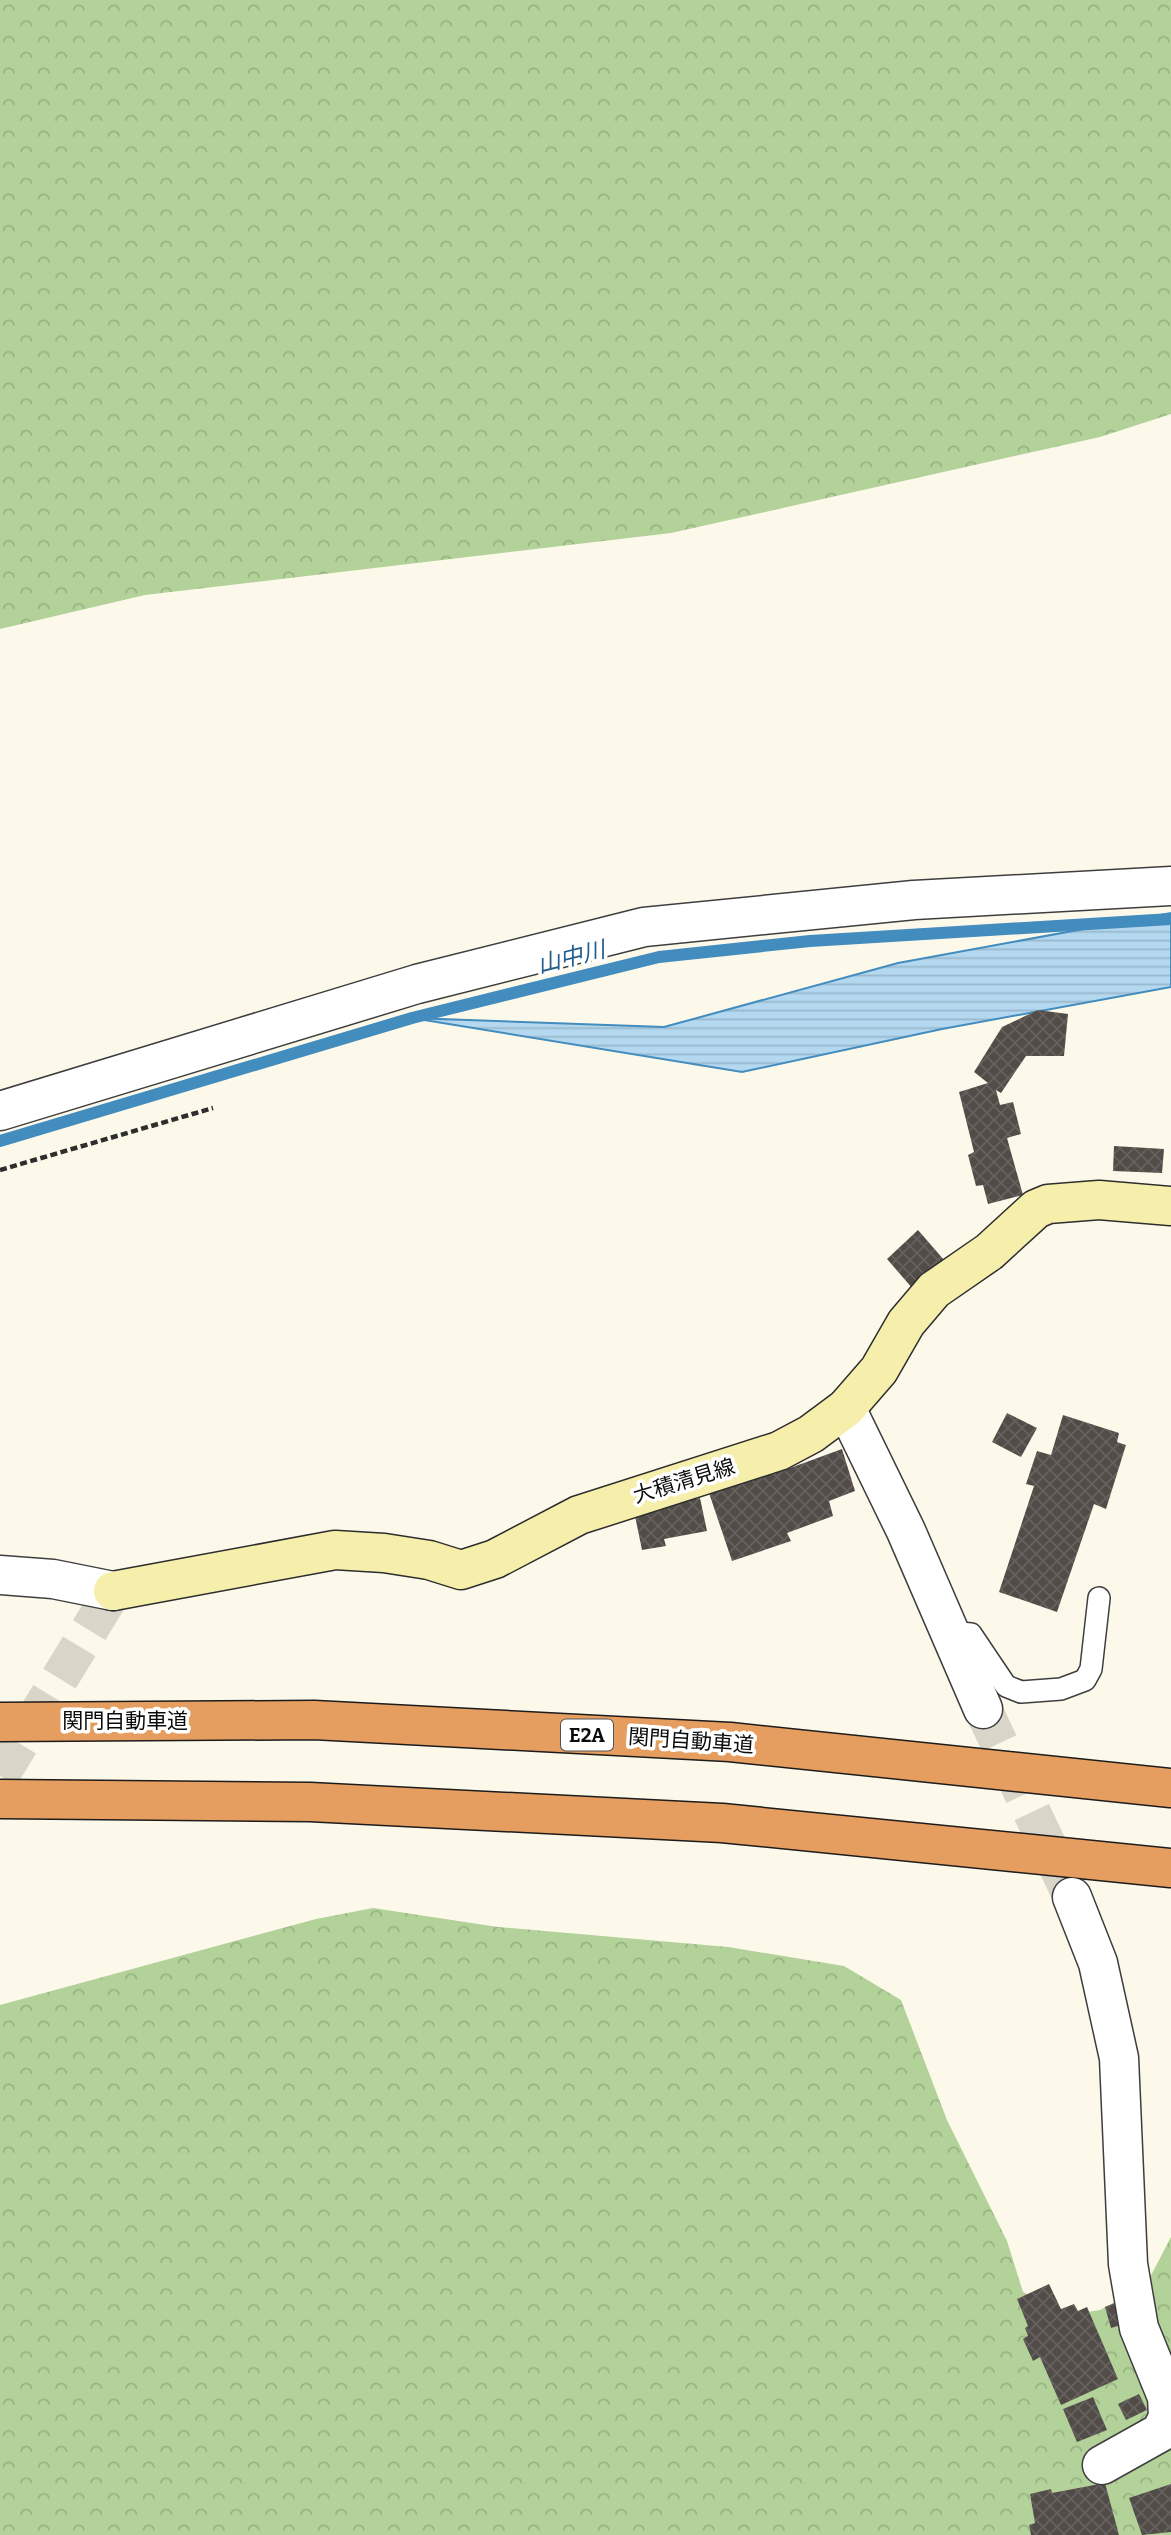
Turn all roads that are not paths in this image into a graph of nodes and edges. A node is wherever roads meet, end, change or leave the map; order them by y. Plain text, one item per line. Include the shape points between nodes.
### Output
1 (1171, 886) edge
2 (0, 1111) edge
3 (1171, 1206) edge
4 (846, 1408) junction
5 (0, 1575) edge
6 (113, 1591) joint
7 (1099, 1598) dead end
8 (948, 1632) junction
9 (983, 1709) tunnel mouth
10 (0, 1722) edge
11 (1171, 1788) edge
12 (0, 1799) edge
13 (1171, 1868) edge
14 (1072, 1897) tunnel mouth
15 (1102, 2465) dead end

1 - 2 street via 914,900 644,927 418,984
3 - 4 main road, 大積清見線 via 1100,1200 1036,1209 989,1252 934,1290 906,1323 879,1370
4 - 6 main road, 大積清見線 via 779,1451 579,1515 495,1559 461,1570 407,1557 335,1550
4 - 8 street via 906,1531
5 - 6 street
7 - 8 lane via 1091,1669 1086,1680 1061,1689 1021,1692 1006,1686 971,1634
8 - 9 street
10 - 11 highway, 関門自動車道 / E2A via 314,1720 730,1742
12 - 13 highway via 310,1802 722,1823
14 - 15 street via 1098,1963 1119,2058 1128,2264 1139,2328 1167,2397 1168,2417 1161,2432

